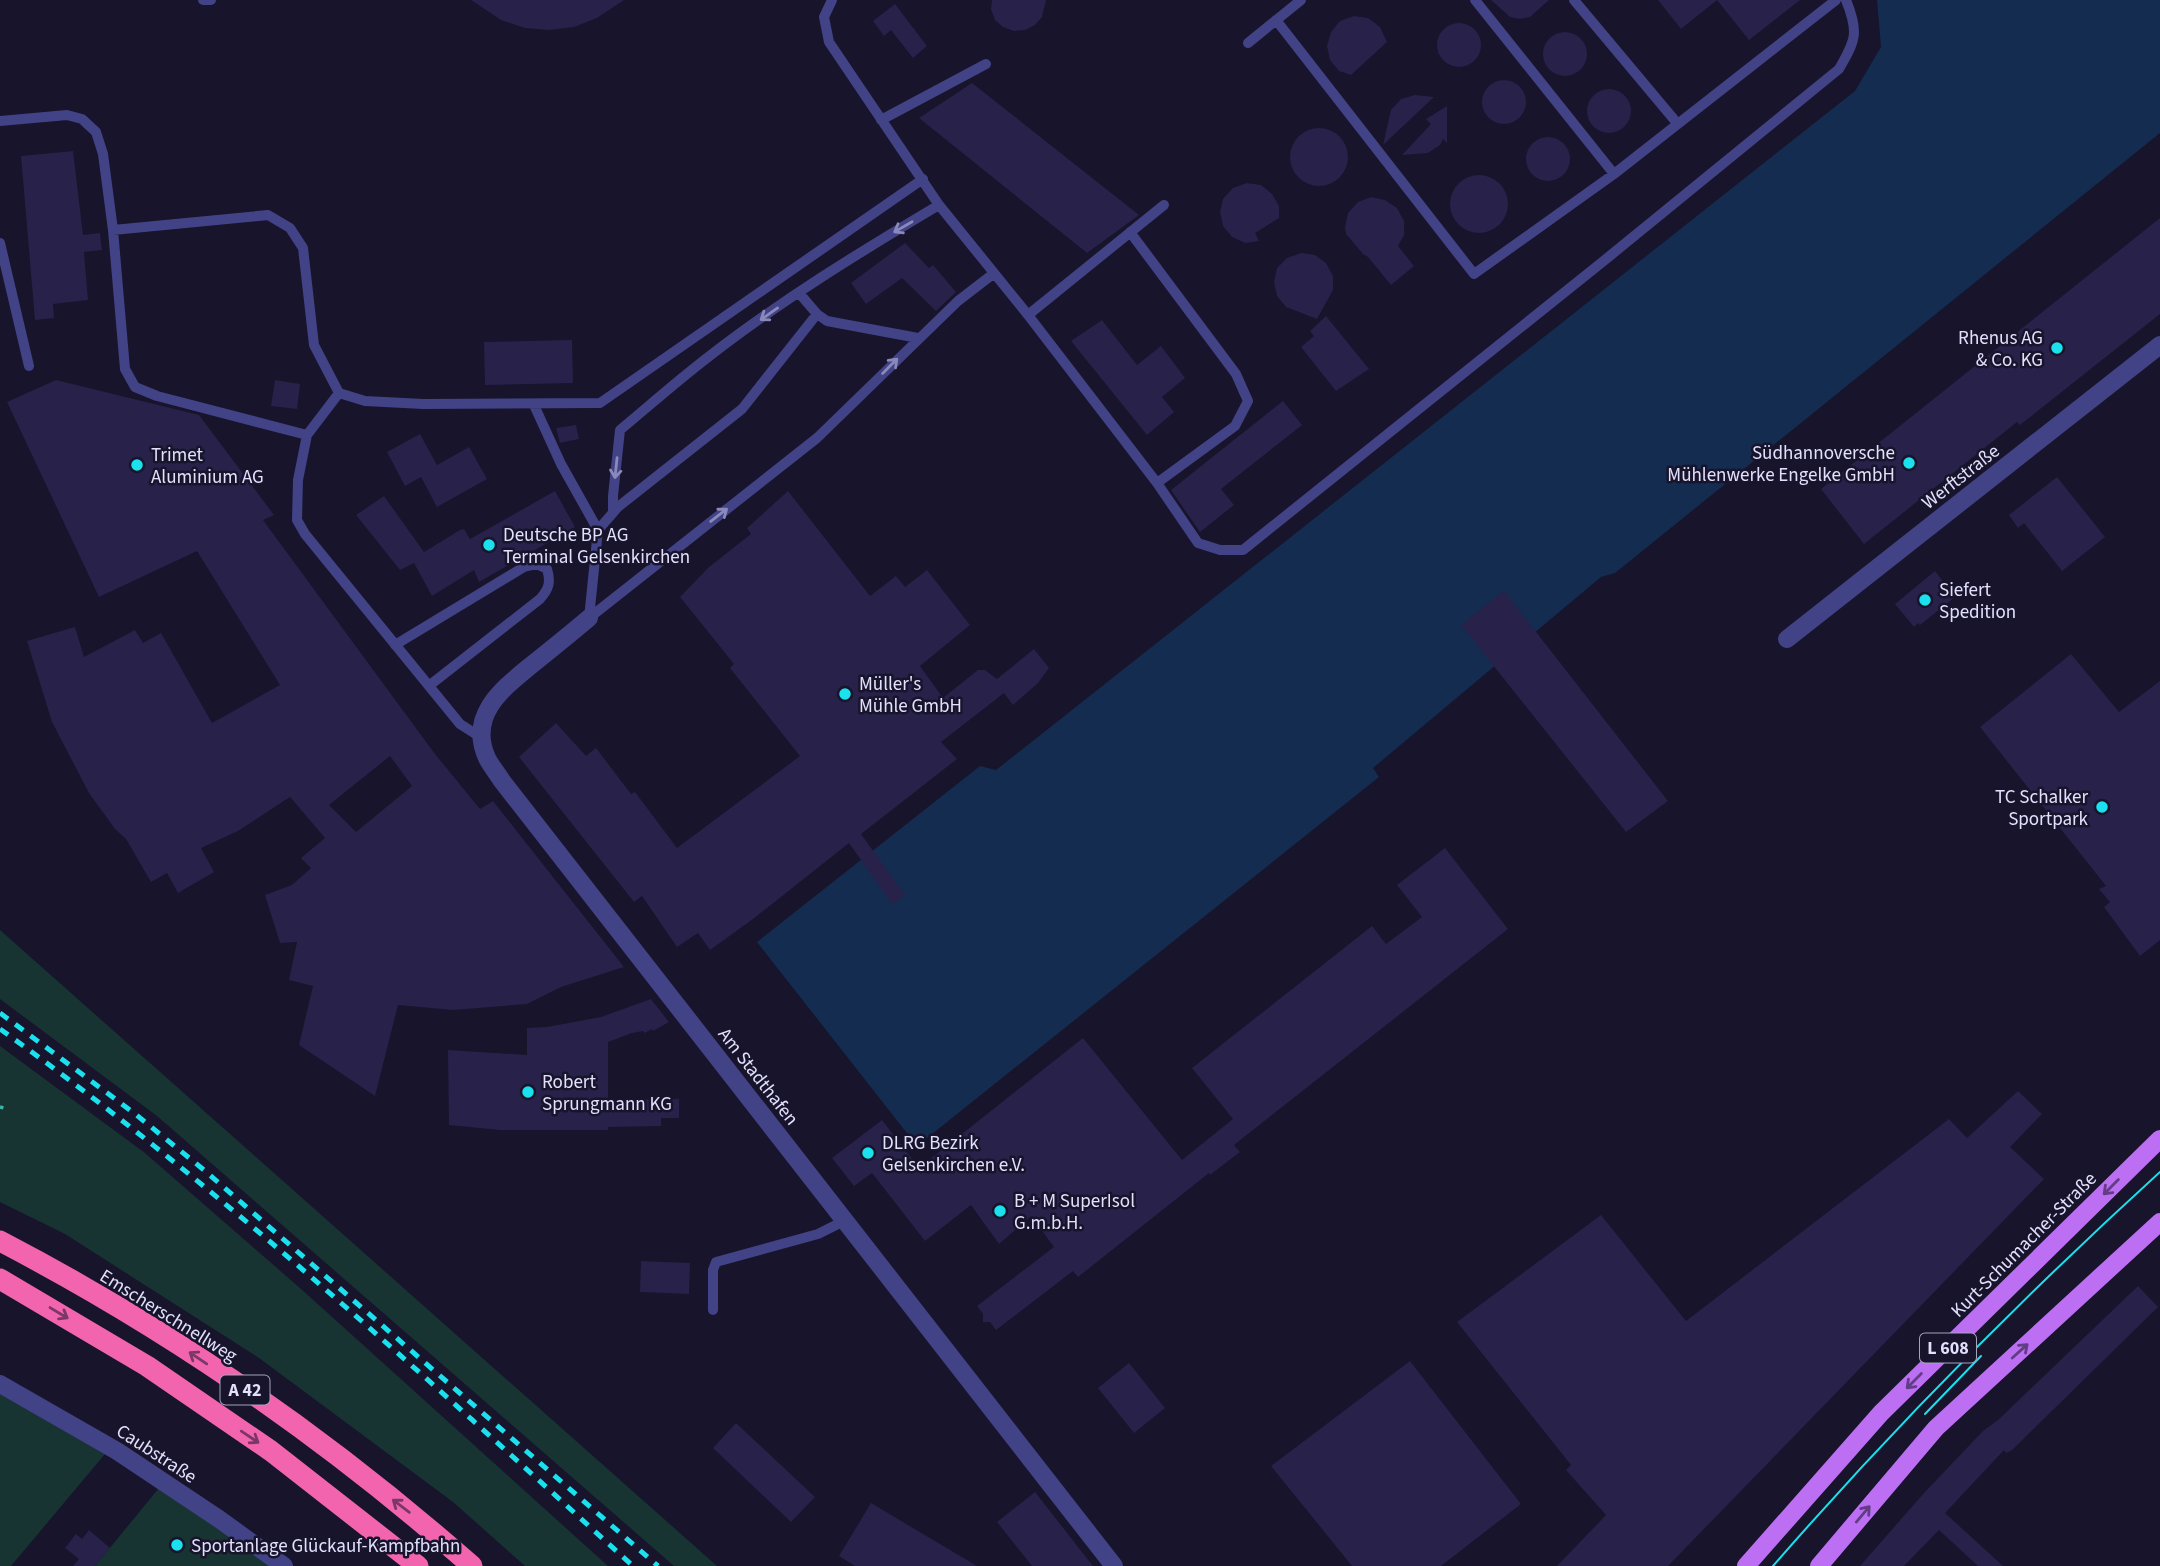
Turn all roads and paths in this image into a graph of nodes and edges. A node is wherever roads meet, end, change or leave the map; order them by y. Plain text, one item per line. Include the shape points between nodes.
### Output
1 (203, 0) edge
2 (211, 0) edge
3 (832, 0) edge
4 (1301, 0) edge
5 (1475, 0) edge
6 (1574, 0) edge
7 (1836, 0) edge
8 (1846, 0) edge
9 (1276, 20) junction
10 (1248, 43) dead end
11 (986, 64) dead end
12 (881, 120) junction
13 (0, 121) edge
14 (1677, 123) junction
15 (1615, 174) junction
16 (923, 179) junction
17 (939, 205) junction
18 (1164, 205) dead end
19 (113, 230) junction
20 (1130, 232) junction
21 (0, 243) edge
22 (993, 274) junction
23 (799, 293) junction
24 (817, 314) junction
25 (1028, 315) junction
26 (918, 338) junction
27 (2160, 345) edge
28 (29, 366) dead end
29 (339, 393) junction
30 (534, 405) junction
31 (307, 435) junction
32 (1157, 483) junction
33 (613, 513) junction
34 (598, 530) junction
35 (589, 618) junction
36 (1787, 639) dead end
37 (395, 645) junction
38 (430, 685) junction
39 (482, 738) junction
40 (2160, 1139) edge
41 (846, 1220) junction
42 (2160, 1222) edge
43 (0, 1241) edge
44 (0, 1279) edge
45 (713, 1310) dead end
46 (0, 1384) edge
47 (284, 1566) edge
48 (418, 1566) edge
49 (472, 1566) edge
50 (1114, 1566) edge
51 (1746, 1566) edge
52 (1819, 1566) edge

1 - 2 lane
3 - 12 lane via 824,17 829,42
4 - 9 lane
5 - 15 lane
6 - 14 lane
7 - 14 lane
8 - 32 lane via 1855,21 1852,46 1839,69 1243,550 1220,550 1198,543
9 - 10 lane
9 - 15 lane via 1474,274
11 - 12 lane
12 - 16 lane
13 - 19 lane via 66,115 82,119 96,132
14 - 15 lane
16 - 17 lane
16 - 30 lane via 600,403
17 - 22 lane
17 -> 23 lane
18 - 20 lane
19 - 29 lane via 268,215 290,228 303,248 314,345
19 - 31 lane via 125,369 135,387
20 - 25 lane
20 - 32 lane via 1236,374 1248,401 1235,426
21 - 28 lane
22 - 25 lane
22 - 26 lane
23 - 24 lane
23 -> 33 lane via 708,357 620,430
24 - 26 lane via 827,321
24 - 33 lane via 742,409
25 - 32 lane
35 -> 26 lane via 817,438
27 - 36 street, Werftstraße
29 - 30 lane via 365,401
29 - 31 lane
30 - 34 lane
31 - 37 lane via 298,480 297,520
33 - 34 lane
34 - 35 lane
35 - 39 street via 499,691 487,709
37 - 38 lane
37 - 38 lane via 524,567 537,564 547,569 550,581 540,599
38 - 39 lane via 460,724
39 - 41 street, Am Stadthafen via 486,757 502,781
40 -> 51 main road, Kurt-Schumacher-Straße / L 608 via 1881,1413
41 - 45 lane via 818,1234 716,1262
41 - 50 street, Am Stadthafen
52 -> 42 main road, L 608 via 1936,1428
49 -> 43 highway, Emscherschnellweg / A 42 via 425,1524 283,1416 163,1335
44 -> 48 highway, A 42 via 146,1366 259,1443
46 - 47 street, Caubstraße via 117,1451

